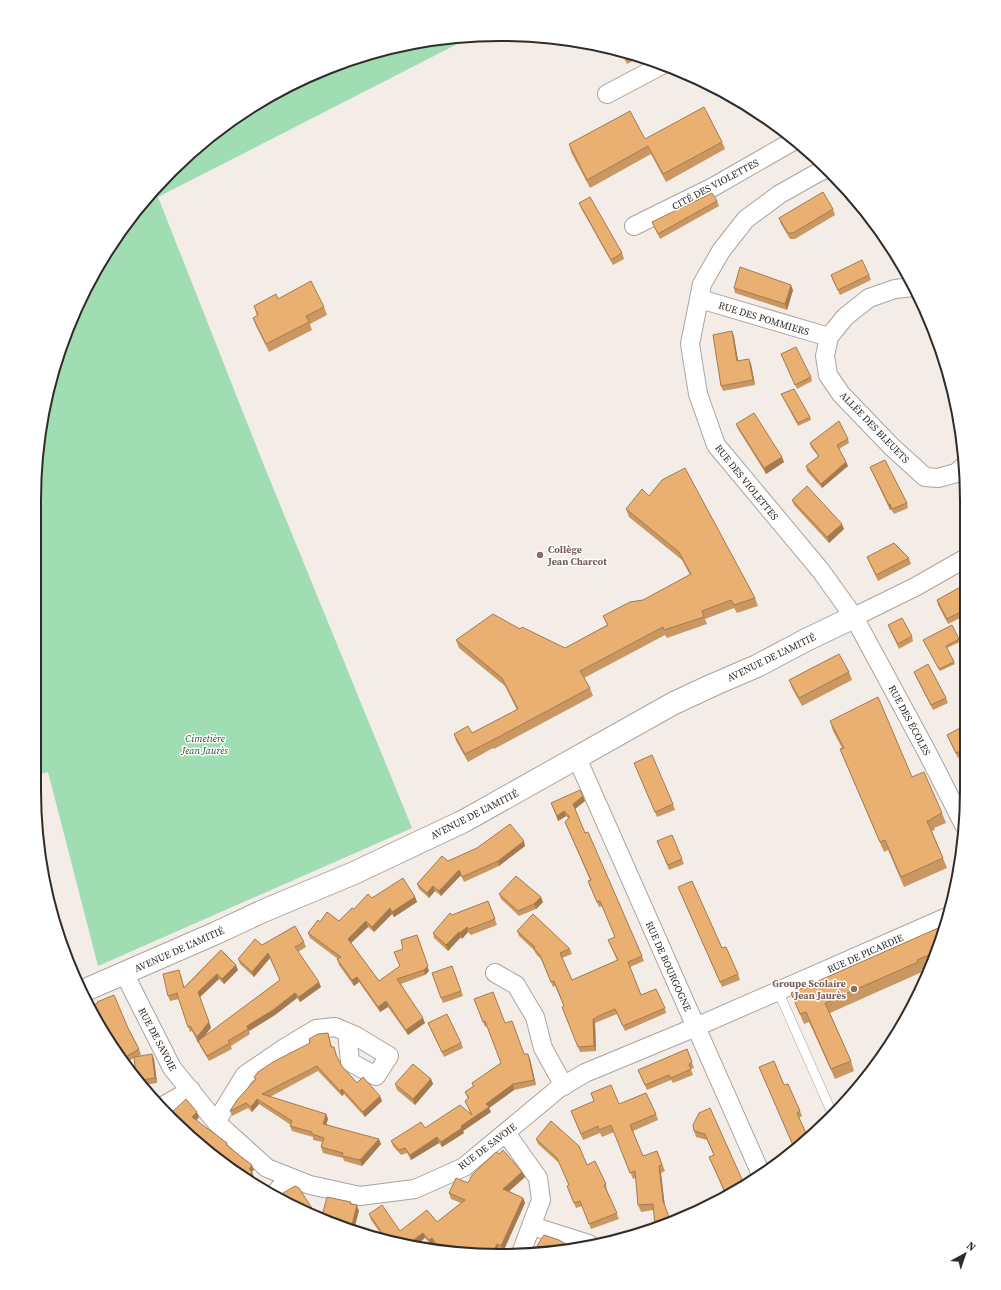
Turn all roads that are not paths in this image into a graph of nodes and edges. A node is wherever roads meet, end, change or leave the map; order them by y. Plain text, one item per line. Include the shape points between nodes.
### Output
1 (656, 68) edge
2 (607, 94) dead end
3 (789, 143) edge
4 (820, 171) edge
5 (634, 226) dead end
6 (908, 288) edge
7 (700, 299) junction
8 (829, 337) junction
9 (959, 470) edge
10 (960, 561) edge
11 (854, 617) junction
12 (577, 758) junction
13 (959, 815) edge
14 (941, 920) edge
15 (124, 973) junction
16 (495, 973) dead end
17 (86, 989) edge
18 (778, 991) junction
19 (696, 1027) junction
20 (347, 1032) dead end
21 (564, 1086) junction
22 (191, 1090) junction
23 (166, 1104) edge
24 (830, 1109) edge
25 (216, 1122) junction
26 (506, 1133) junction
27 (759, 1170) edge
28 (289, 1177) junction
29 (277, 1191) edge
30 (532, 1226) junction
31 (581, 1241) edge
32 (523, 1248) edge

1 - 2 street
3 - 5 street, CITÉ DES VIOLETTES via 713,187
4 - 7 street, RUE DES VIOLETTES via 780,194 746,219 721,251 706,277 702,284
6 - 8 street, ALLÉE DES BLEUETS via 869,298 845,317
7 - 8 street, RUE DES POMMIERS
7 - 11 street, RUE DES VIOLETTES via 690,344 698,394 716,445 821,571
8 - 9 street, ALLÉE DES BLEUETS via 825,356 828,374 842,394 892,447 926,477 938,478
10 - 11 street
11 - 12 street, AVENUE DE L'AMITIÉ via 674,704
11 - 13 street, RUE DES ÉCOLES
12 - 15 street, AVENUE DE L'AMITIÉ via 464,821 354,873
12 - 19 street, RUE DE BOURGOGNE
14 - 18 street, RUE DE PICARDIE
15 - 17 street, AVENUE DE L'AMITIÉ
15 - 22 street, RUE DE SAVOIE via 172,1068
16 - 21 street via 516,985 535,1017 543,1048
18 - 19 street, RUE DE PICARDIE
18 - 24 lane
19 - 21 street, RUE DE SAVOIE via 585,1073
19 - 27 street, RUE DE BOURGOGNE
20 - 25 street via 335,1027 316,1029 244,1075
21 - 26 street, RUE DE SAVOIE
22 - 23 street
22 - 25 street, RUE DE SAVOIE
25 - 28 street, RUE DE SAVOIE via 267,1168
26 - 28 street, RUE DE SAVOIE via 464,1167 414,1189 360,1196 310,1185
26 - 30 street via 538,1178 541,1200
28 - 29 street
30 - 31 street
30 - 32 street

